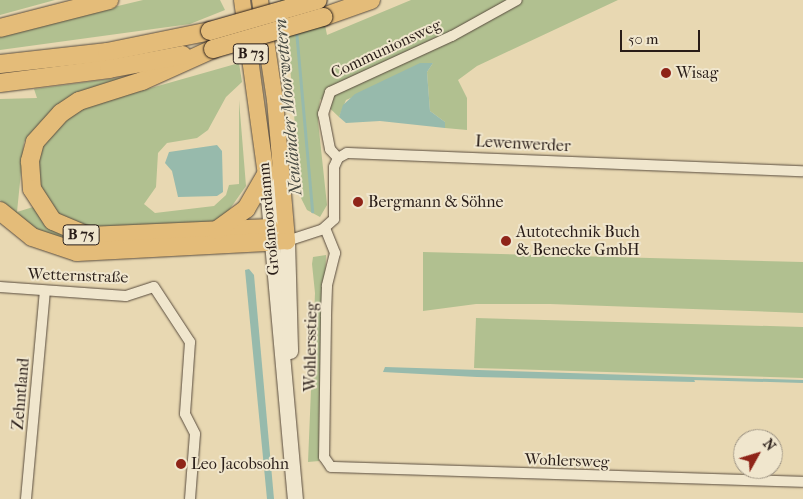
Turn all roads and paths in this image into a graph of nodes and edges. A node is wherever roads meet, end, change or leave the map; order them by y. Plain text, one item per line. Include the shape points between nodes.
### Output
1 (109, 0) edge
2 (242, 0) edge
3 (260, 0) edge
4 (318, 0) edge
5 (371, 0) edge
6 (517, 0) edge
7 (0, 28) edge
8 (213, 49) junction
9 (0, 64) edge
10 (0, 83) edge
11 (338, 158) junction
12 (803, 171) edge
13 (266, 175) junction
14 (0, 211) edge
15 (325, 228) junction
16 (217, 230) junction
17 (279, 235) junction
18 (0, 288) edge
19 (45, 291) junction
20 (331, 467) joint
21 (803, 482) edge
22 (26, 499) edge
23 (190, 499) edge
24 (295, 499) edge

1 - 7 highway
2 - 13 main road, Großmoordamm / B 73
3 - 17 main road, Großmoordamm / B 73 via 275,100
4 - 9 highway, bridge via 210,31 108,52
5 - 8 highway, B 75, bridge
6 - 11 street, Communionsweg via 452,36 330,92 323,114 330,149
8 - 10 highway, B 75 via 110,69
8 - 16 highway, B 75 via 142,81 70,106 40,134 30,170 40,206 54,220 78,234 126,237
11 - 12 street, Lewenwerder via 358,153
11 - 15 street via 333,174 335,214
13 - 16 highway via 246,209
13 - 17 main road, Großmoordamm
14 - 17 highway, B 75 via 40,241 77,252
15 - 17 street
15 - 20 street, Wohlersstieg via 335,253 327,286 326,326 324,457
16 - 17 highway, B 75
17 - 24 main road, Großmoordamm
18 - 19 street, Wetternstraße
19 - 22 street, Zehntland
19 - 23 street, Wetternstraße via 126,296 154,286 190,342 185,414 195,434
20 - 21 street, Wohlersweg

